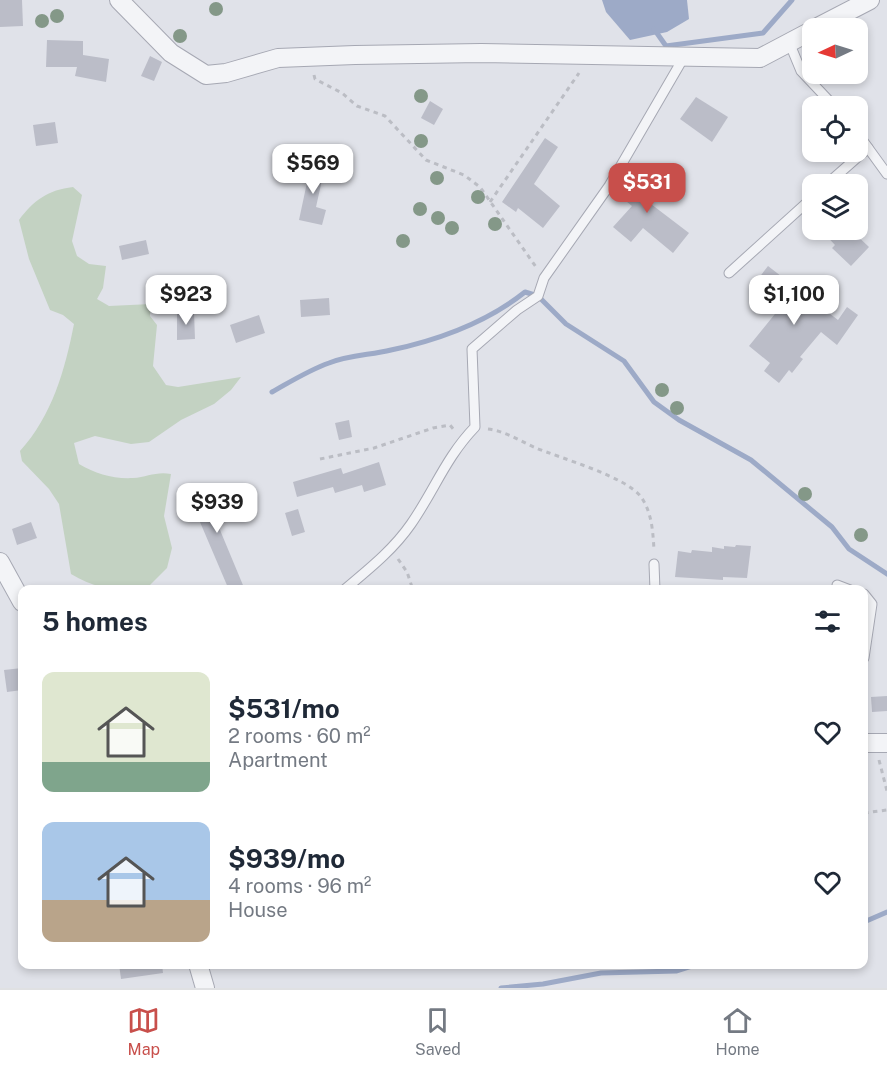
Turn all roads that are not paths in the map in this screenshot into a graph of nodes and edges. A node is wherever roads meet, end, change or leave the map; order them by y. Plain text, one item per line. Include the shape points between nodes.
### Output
1 (119, 0) edge
2 (870, 0) edge
3 (835, 18) edge
4 (802, 35) edge
5 (789, 42) junction
6 (684, 57) junction
7 (825, 96) edge
8 (868, 148) edge
9 (852, 162) edge
10 (838, 174) edge
11 (887, 174) edge
12 (802, 207) edge
13 (729, 273) dead end
14 (654, 564) road end
15 (1, 568) edge
16 (350, 585) edge
17 (655, 585) edge
18 (18, 596) edge
19 (868, 599) edge
20 (868, 631) edge
21 (199, 969) edge
22 (205, 988) edge

1 - 6 street via 171,53 206,75 278,58 458,54
2 - 3 street
4 - 5 street
5 - 6 street via 760,58
5 - 7 lane via 801,71
6 - 16 lane via 609,186 544,278 538,296 472,349 475,428 451,454 412,523 392,549
8 - 11 lane
9 - 10 lane
12 - 13 lane
14 - 17 lane
15 - 18 street
19 - 20 lane via 872,604
21 - 22 street

